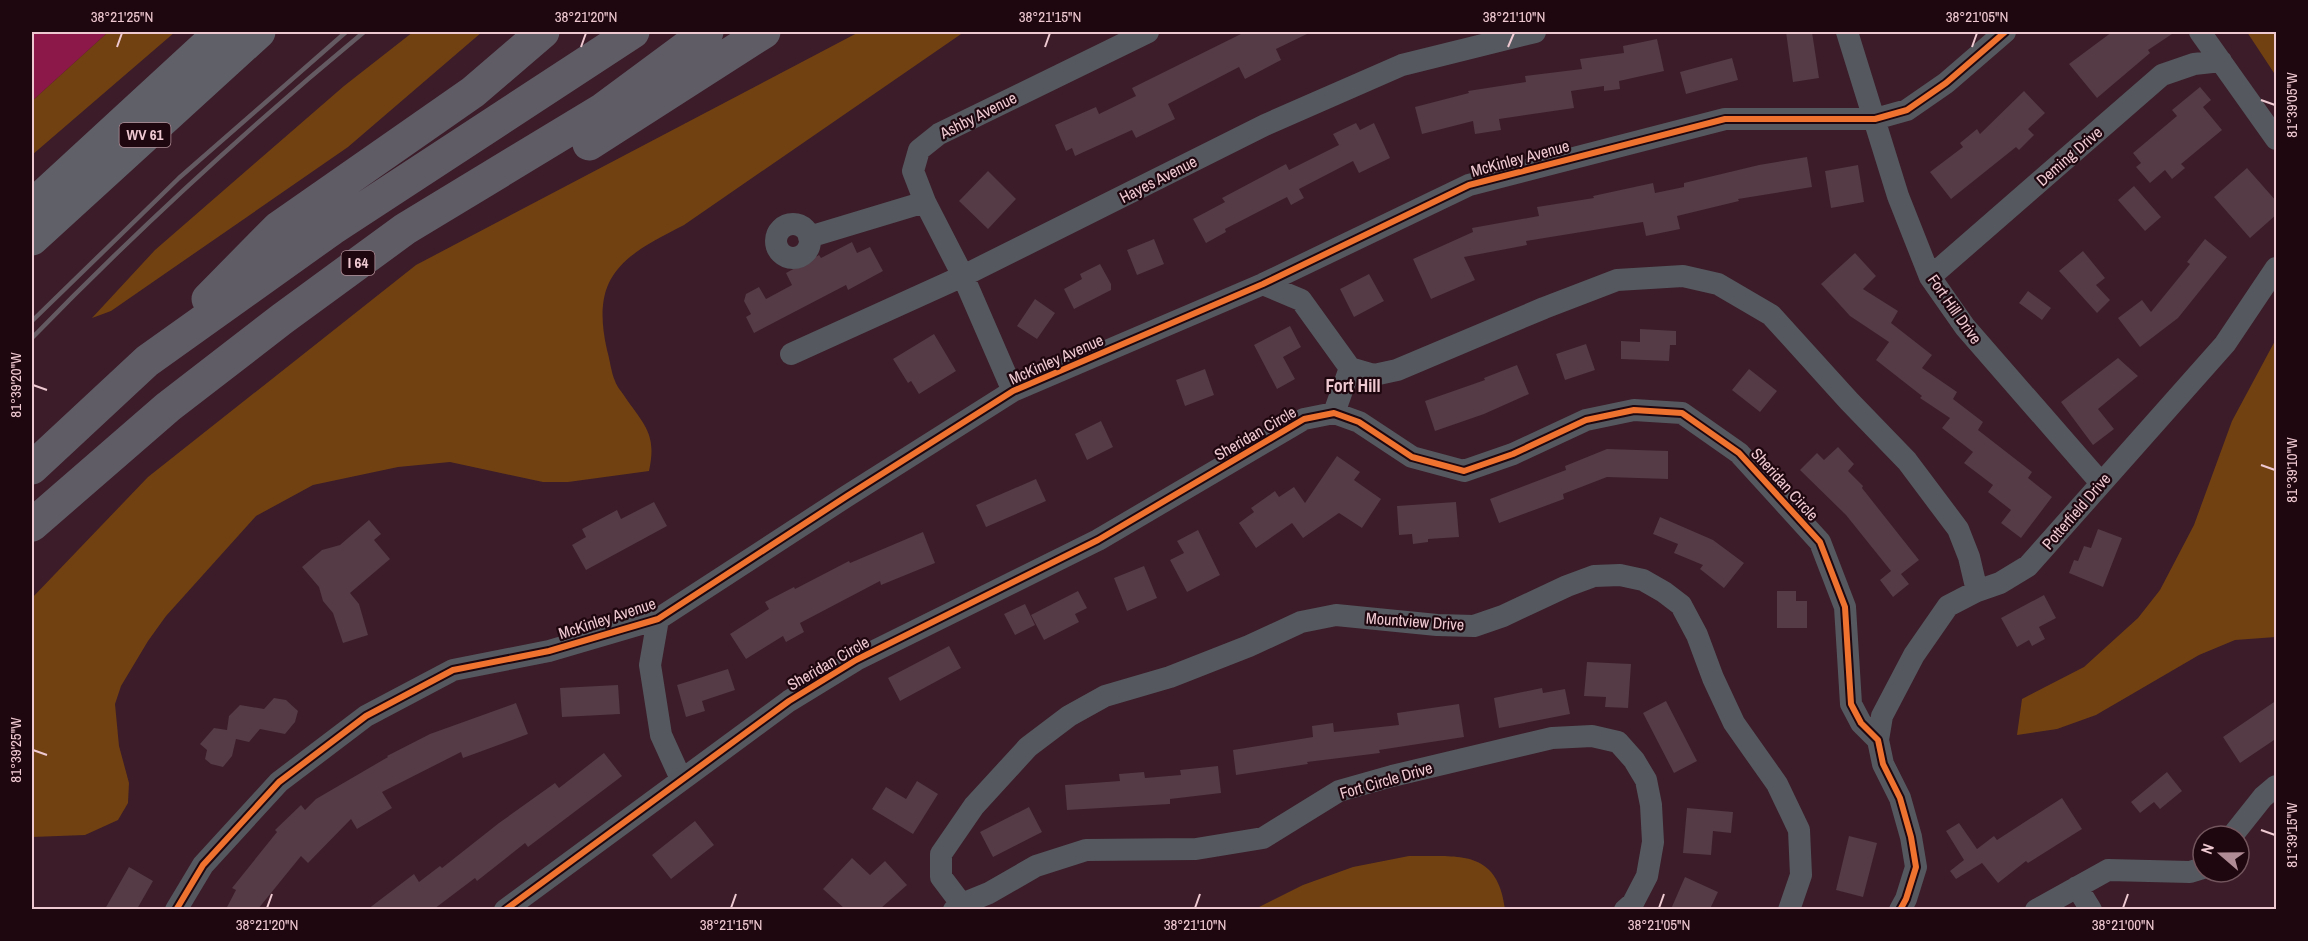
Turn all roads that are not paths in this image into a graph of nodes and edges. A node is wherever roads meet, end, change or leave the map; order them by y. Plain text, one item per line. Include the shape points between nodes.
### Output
1 (221, 32) edge
2 (260, 32) edge
3 (543, 32) edge
4 (633, 32) edge
5 (707, 32) edge
6 (764, 32) edge
7 (1148, 32) edge
8 (1535, 32) edge
9 (1847, 32) edge
10 (2005, 32) edge
11 (2200, 32) edge
12 (2221, 61) junction
13 (1875, 119) junction
14 (2277, 139) edge
15 (925, 202) junction
16 (32, 206) edge
17 (405, 229) junction
18 (809, 237) dead end
19 (32, 239) edge
20 (2277, 268) edge
21 (963, 276) junction
22 (1930, 277) junction
23 (1263, 284) junction
24 (791, 354) dead end
25 (147, 361) junction
26 (1350, 368) junction
27 (1013, 391) junction
28 (1334, 413) junction
29 (32, 468) edge
30 (2101, 483) junction
31 (32, 525) edge
32 (1977, 591) junction
33 (658, 619) junction
34 (1878, 740) junction
35 (681, 779) junction
36 (2277, 786) edge
37 (2242, 824) edge
38 (2191, 872) edge
39 (2077, 887) junction
40 (1908, 906) edge
41 (961, 908) edge
42 (176, 909) edge
43 (505, 909) edge
44 (1625, 909) edge
45 (1789, 909) edge
46 (2036, 909) edge
47 (2091, 909) edge

1 - 16 main road, WV 61
2 - 19 main road, WV 61
3 - 25 highway via 473,92 278,228
4 - 25 highway, I 64 via 332,229
5 - 17 highway, I 64 via 603,109
6 - 17 highway via 591,143
7 - 15 street, Ashby Avenue via 939,134 919,150 913,171
8 - 21 street, Hayes Avenue via 1402,65 1265,125
9 - 13 street, Fort Hill Drive
10 - 13 street, McKinley Avenue via 1946,83 1907,110
11 - 12 street
12 - 14 street
12 - 22 street, Deming Drive via 2194,64 2162,75
13 - 22 street, Fort Hill Drive via 1898,196
13 - 23 street, McKinley Avenue via 1725,119 1469,185
15 - 18 street
15 - 21 street, Ashby Avenue
17 - 31 highway, I 64 via 168,407
20 - 30 street, Potterfield Drive via 2225,344
21 - 24 street, Hayes Avenue
21 - 27 street, Ashby Avenue
22 - 30 street, Fort Hill Drive via 1965,327
23 - 26 street via 1301,300
23 - 27 street, McKinley Avenue
25 - 29 highway, I 64
26 - 28 street
26 - 32 street via 1374,375 1397,370 1617,280 1683,276 1718,284 1771,315 1907,461 1958,529
27 - 33 street, McKinley Avenue
28 - 34 street, Sheridan Circle via 1359,422 1412,457 1464,471 1513,454 1586,420 1634,410 1682,413 1739,453 1820,543 1845,607 1851,704 1861,723
28 - 35 street, Sheridan Circle via 1304,419 1098,540 856,660 789,700
30 - 32 street, Potterfield Drive via 2028,566
32 - 34 street, Potterfield Drive via 1948,606 1914,655 1882,716
33 - 35 street via 650,665 661,735
33 - 42 street, McKinley Avenue via 549,651 453,670 366,716 279,782 203,865
34 - 40 street, Sheridan Circle via 1883,764 1900,798 1917,867
35 - 43 street, Sheridan Circle
36 - 37 street
38 - 39 street via 2108,870
39 - 46 street
39 - 47 street
41 - 44 street, Fort Circle Drive via 1036,866 1086,850 1196,849 1263,838 1339,791 1552,738 1592,736 1618,742 1634,760 1646,780 1651,805 1653,842 1647,876 1633,903
41 - 45 street, Mountview Drive via 941,877 941,854 960,825 1028,747 1105,696 1170,677 1301,622 1336,615 1474,626 1594,576 1620,575 1643,580 1681,605 1734,723 1777,784 1799,830 1801,875

